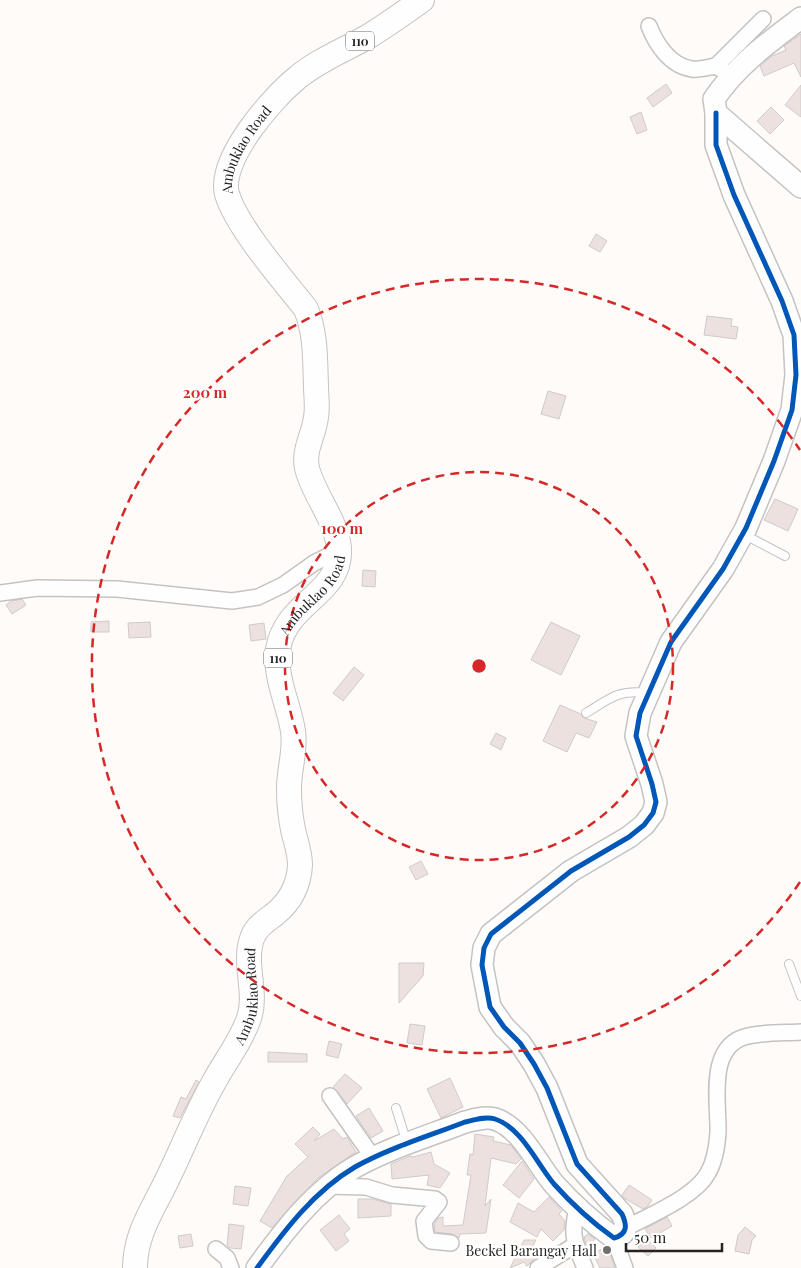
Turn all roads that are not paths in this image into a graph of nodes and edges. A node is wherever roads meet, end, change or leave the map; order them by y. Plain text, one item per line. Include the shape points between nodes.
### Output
1 (422, 0) edge
2 (801, 18) edge
3 (763, 19) dead end
4 (649, 26) dead end
5 (724, 71) junction
6 (716, 113) junction
7 (801, 187) edge
8 (743, 534) junction
9 (340, 550) junction
10 (785, 556) dead end
11 (0, 593) edge
12 (648, 693) junction
13 (586, 713) dead end
14 (789, 964) dead end
15 (801, 996) edge
16 (801, 1032) edge
17 (330, 1096) dead end
18 (396, 1108) dead end
19 (408, 1145) junction
20 (374, 1159) junction
21 (327, 1186) junction
22 (578, 1205) junction
23 (620, 1233) junction
24 (451, 1243) dead end
25 (574, 1245) junction
26 (216, 1248) dead end
27 (626, 1265) edge
28 (135, 1268) edge
29 (231, 1268) edge
30 (257, 1268) edge
31 (538, 1268) edge
32 (585, 1268) edge

1 - 9 main road, Ambuklao Road / 110 via 370,36 297,78 239,144 227,169 227,192 235,213 306,309 310,321 314,339 316,418 306,457 307,470 330,518
2 - 5 street via 743,63
3 - 5 street
4 - 5 street via 654,40 678,64 693,69
5 - 6 street via 714,99
6 - 7 street
6 - 8 street via 716,145 794,335 796,375 792,410
8 - 10 lane
8 - 12 street via 723,569 670,642
9 - 11 street via 258,597 232,601 117,590 37,588
9 - 28 main road, Ambuklao Road / 110 via 337,566 328,582 290,620 281,636 278,651 278,666 293,732 289,786 292,825 300,862 299,878 294,893 254,934 249,957 251,1015 244,1033 214,1081 147,1217
12 - 13 lane via 619,694
12 - 23 street via 636,736 656,802 653,814 629,837 571,871 491,934 484,948 482,965 490,1007 534,1064 577,1164 622,1214
14 - 15 lane
16 - 23 street via 747,1036 726,1050 719,1065 716,1092 718,1134 714,1160 707,1175 673,1203
17 - 20 street
18 - 19 lane
19 - 20 street
19 - 22 street via 465,1122 494,1119 513,1131 555,1184
20 - 21 street
21 - 24 street via 366,1186 392,1195 436,1199 438,1206 424,1222 426,1236 431,1241
21 - 30 street
22 - 23 street
22 - 25 street via 572,1226
23 - 27 street
25 - 31 street
25 - 32 street
26 - 29 street via 227,1258

